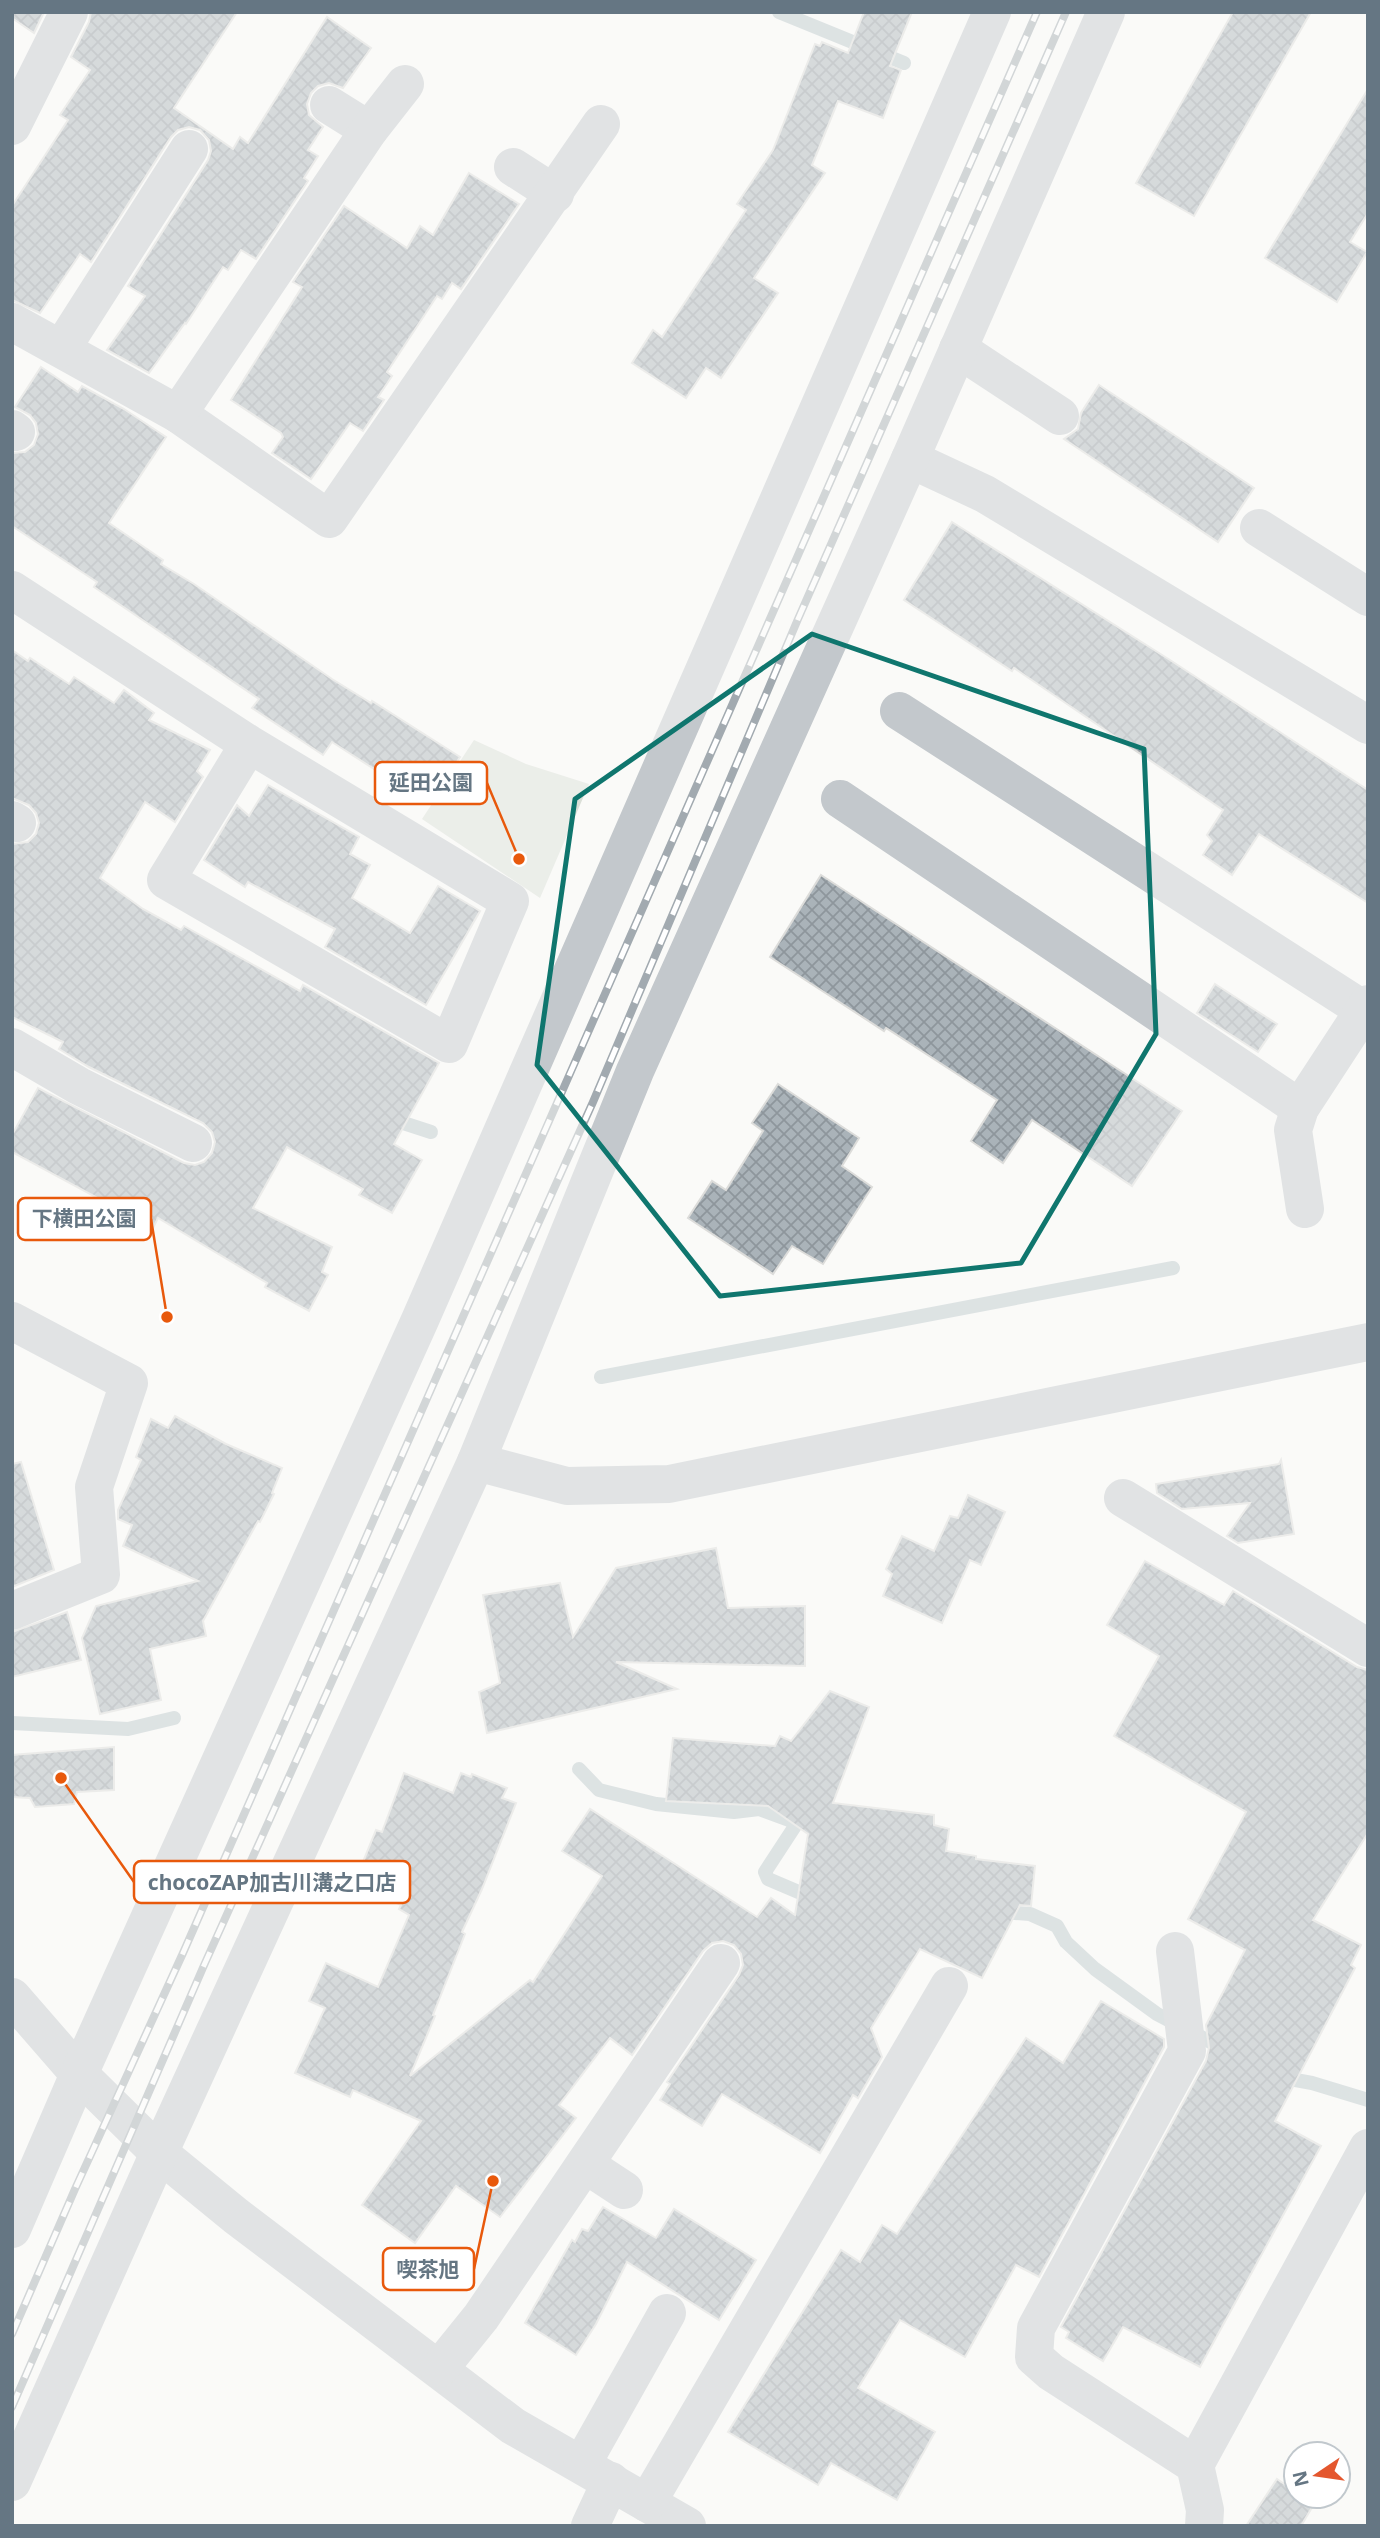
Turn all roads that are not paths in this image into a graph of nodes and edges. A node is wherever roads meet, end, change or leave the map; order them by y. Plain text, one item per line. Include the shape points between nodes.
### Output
1 (69, 12) edge
2 (992, 12) edge
3 (1107, 12) edge
4 (405, 84) dead end
5 (329, 106) dead end
6 (601, 124) dead end
7 (12, 126) edge
8 (369, 130) junction
9 (189, 149) dead end
10 (513, 167) dead end
11 (555, 194) junction
12 (12, 322) edge
13 (62, 348) junction
14 (958, 349) junction
15 (178, 414) junction
16 (1060, 416) dead end
17 (910, 458) junction
18 (1259, 528) dead end
19 (12, 590) edge
20 (1368, 597) edge
21 (899, 711) dead end
22 (1368, 725) edge
23 (249, 744) junction
24 (840, 799) dead end
25 (1366, 1007) edge
26 (12, 1047) edge
27 (1300, 1108) junction
28 (192, 1143) dead end
29 (1305, 1209) dead end
30 (12, 1321) edge
31 (1368, 1342) edge
32 (476, 1462) junction
33 (1123, 1498) dead end
34 (12, 1611) edge
35 (1368, 1648) edge
36 (1175, 1951) dead end
37 (721, 1963) dead end
38 (948, 1986) dead end
39 (12, 1997) edge
40 (79, 2074) junction
41 (1368, 2148) edge
42 (159, 2153) junction
43 (586, 2165) junction
44 (624, 2190) dead end
45 (12, 2229) edge
46 (667, 2313) dead end
47 (439, 2369) junction
48 (1195, 2465) junction
49 (597, 2472) junction
50 (12, 2482) edge
51 (647, 2503) junction
52 (590, 2526) edge
53 (687, 2526) edge
54 (1204, 2526) edge

1 - 7 street
2 - 40 street via 420,1320
3 - 14 street
4 - 8 street
5 - 8 street
6 - 11 street
8 - 15 street
9 - 13 street
10 - 11 street
11 - 15 street via 329,519
12 - 13 street
13 - 15 street
14 - 16 street
14 - 17 street
17 - 22 street via 985,494
17 - 32 street via 635,1071
18 - 20 street
19 - 23 street
21 - 25 street
23 - 23 street via 510,901 449,1044 166,880
24 - 27 street
25 - 27 street
26 - 28 street
27 - 29 street via 1293,1130
30 - 34 street via 129,1383 94,1486 101,1576
31 - 32 street via 669,1485 567,1486
32 - 42 street
33 - 35 street
36 - 48 street via 1186,2051 1036,2328 1034,2357
37 - 43 street
38 - 51 street
39 - 40 street
40 - 42 street
40 - 45 street
41 - 48 street
42 - 47 street
42 - 50 street
43 - 44 street
43 - 47 street via 481,2317
46 - 49 street
47 - 49 street via 513,2426
48 - 54 street
49 - 51 street
49 - 52 street
51 - 53 street

